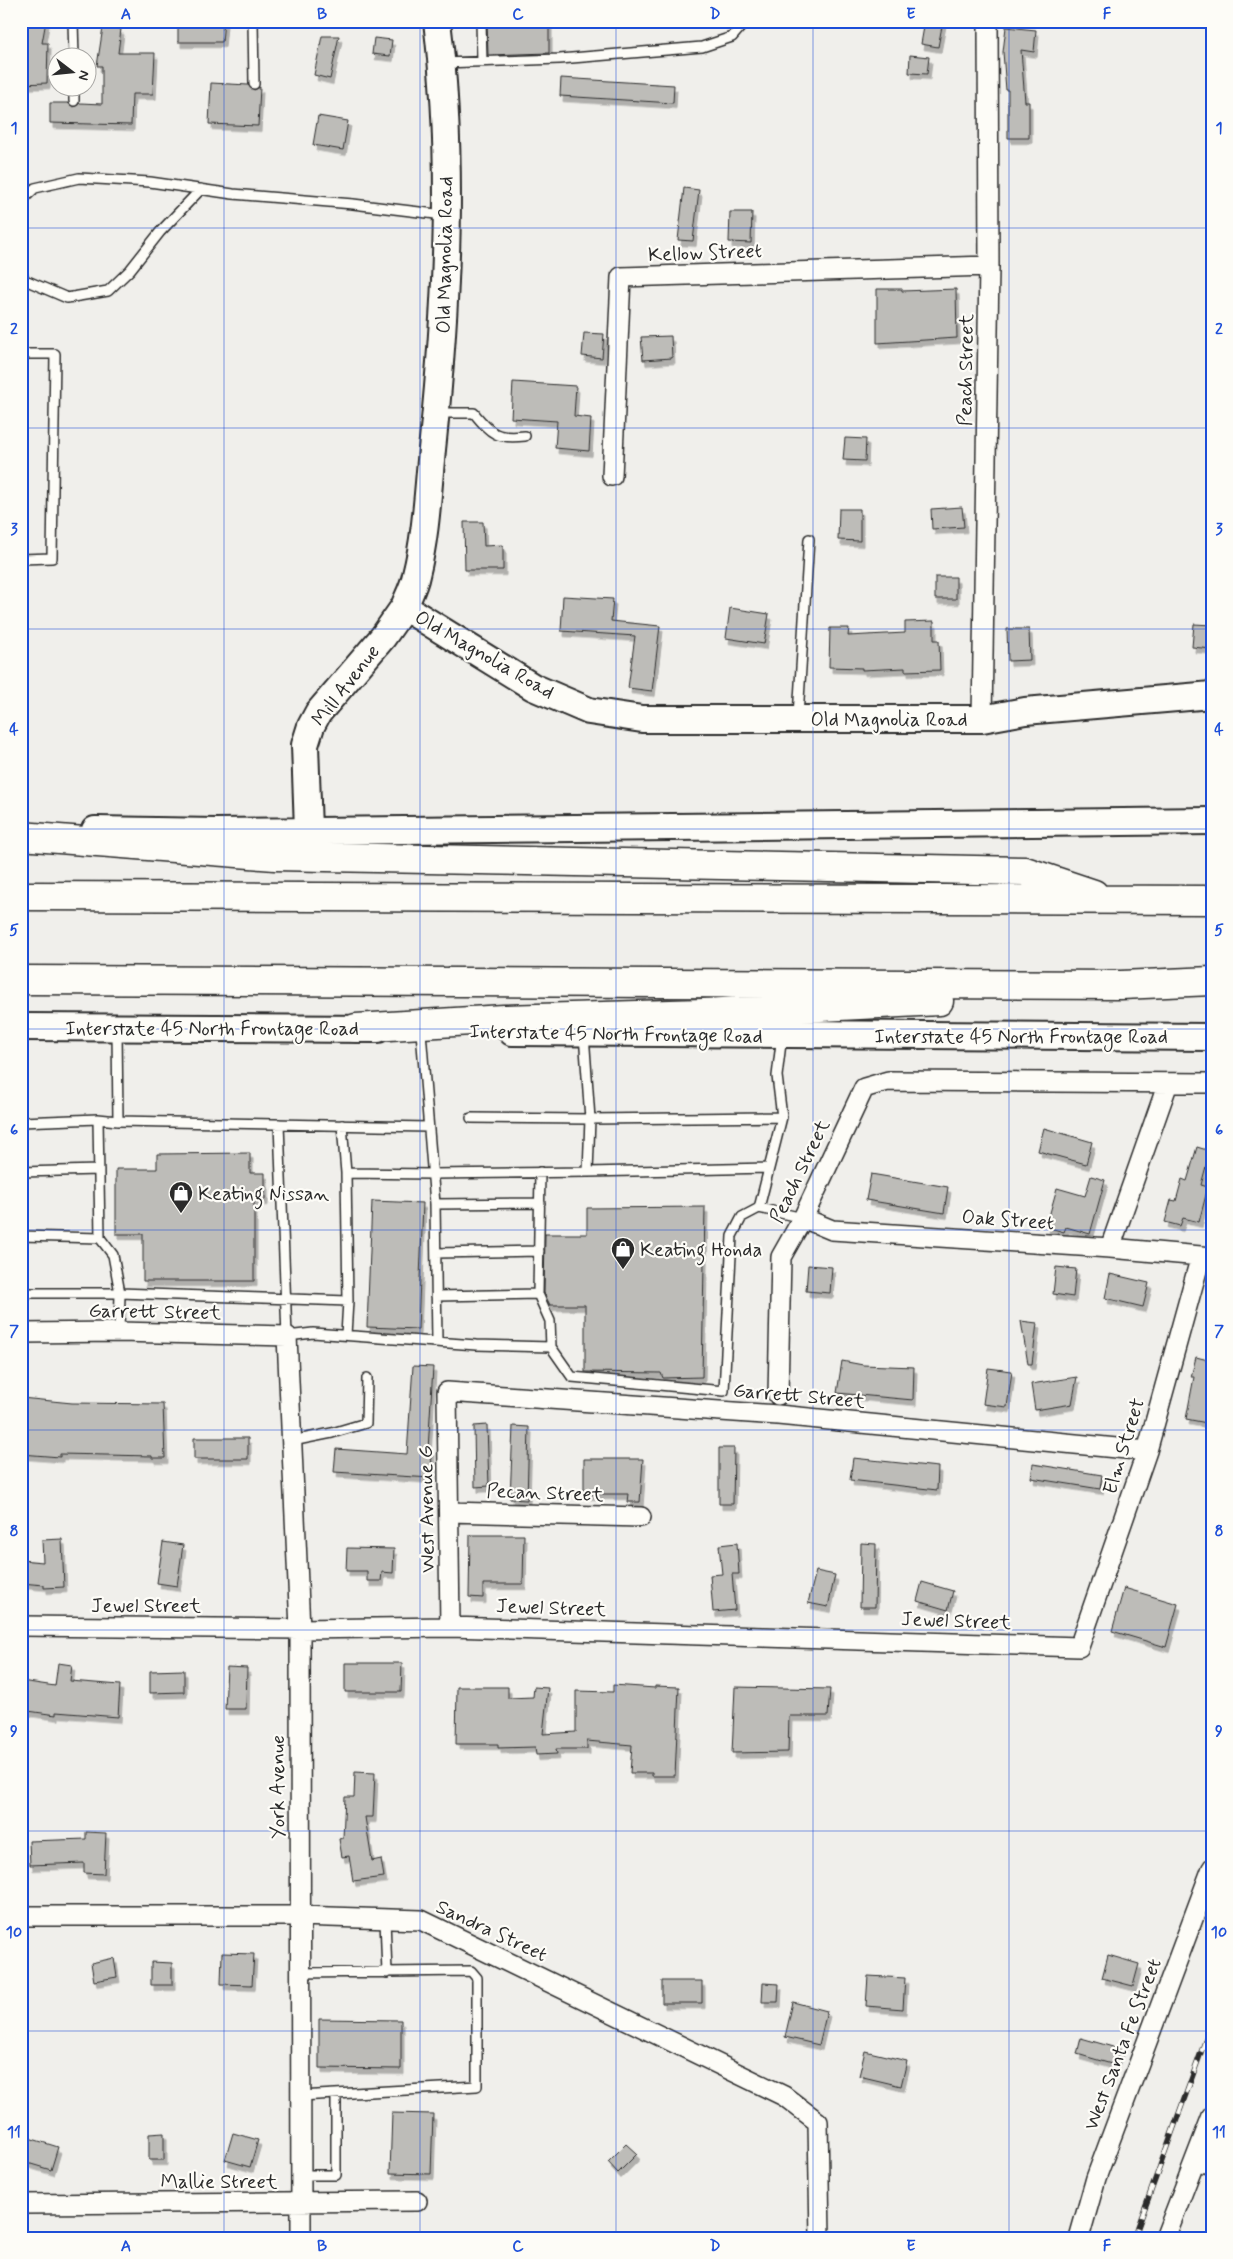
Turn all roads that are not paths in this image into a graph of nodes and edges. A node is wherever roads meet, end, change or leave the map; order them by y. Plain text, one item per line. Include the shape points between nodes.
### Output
1 (73, 21) edge
2 (253, 21) edge
3 (437, 21) edge
4 (481, 21) edge
5 (746, 21) edge
6 (988, 21) edge
7 (74, 48) edge
8 (482, 62) junction
9 (442, 63) junction
10 (254, 84) dead end
11 (201, 190) junction
12 (21, 201) edge
13 (447, 215) junction
14 (989, 266) junction
15 (21, 273) edge
16 (21, 354) edge
17 (436, 412) junction
18 (526, 436) dead end
19 (612, 476) dead end
20 (809, 539) dead end
21 (21, 558) edge
22 (404, 607) junction
23 (1212, 695) edge
24 (798, 718) junction
25 (982, 719) junction
26 (1212, 821) edge
27 (21, 829) edge
28 (308, 830) junction
29 (21, 836) edge
30 (21, 896) edge
31 (1212, 900) edge
32 (1117, 901) junction
33 (21, 980) edge
34 (1212, 981) edge
35 (1121, 985) junction
36 (21, 1026) edge
37 (117, 1027) junction
38 (356, 1028) junction
39 (584, 1031) junction
40 (421, 1032) junction
41 (782, 1035) junction
42 (1212, 1037) edge
43 (1168, 1083) junction
44 (1212, 1083) edge
45 (782, 1117) junction
46 (98, 1118) junction
47 (471, 1118) dead end
48 (590, 1119) junction
49 (118, 1121) junction
50 (21, 1122) edge
51 (279, 1124) junction
52 (342, 1125) junction
53 (428, 1126) junction
54 (769, 1168) junction
55 (99, 1170) junction
56 (21, 1172) edge
57 (540, 1172) junction
58 (588, 1172) junction
59 (346, 1173) junction
60 (432, 1174) junction
61 (540, 1203) junction
62 (435, 1204) junction
63 (759, 1208) junction
64 (803, 1218) junction
65 (21, 1236) edge
66 (100, 1238) junction
67 (1110, 1248) junction
68 (539, 1250) junction
69 (436, 1253) junction
70 (1206, 1257) edge
71 (21, 1293) edge
72 (120, 1293) junction
73 (538, 1294) junction
74 (436, 1296) junction
75 (287, 1300) junction
76 (348, 1301) junction
77 (119, 1332) junction
78 (21, 1333) edge
79 (346, 1335) junction
80 (287, 1336) junction
81 (437, 1342) junction
82 (551, 1347) junction
83 (367, 1378) dead end
84 (447, 1392) joint
85 (778, 1395) dead end
86 (292, 1441) junction
87 (1147, 1451) junction
88 (449, 1512) junction
89 (641, 1517) dead end
90 (21, 1626) edge
91 (450, 1627) junction
92 (300, 1629) junction
93 (1079, 1647) joint
94 (1212, 1868) edge
95 (21, 1916) edge
96 (299, 1916) junction
97 (385, 1919) junction
98 (300, 1973) junction
99 (387, 1973) junction
100 (336, 2094) junction
101 (300, 2096) junction
102 (1212, 2116) edge
103 (1203, 2163) edge
104 (300, 2175) junction
105 (417, 2201) dead end
106 (301, 2203) junction
107 (21, 2204) edge
108 (301, 2238) edge
109 (820, 2238) edge
110 (1079, 2238) edge
111 (1165, 2238) edge

1 - 7 lane
2 - 10 lane
3 - 9 main road, Old Magnolia Road
4 - 8 lane
5 - 8 lane via 732,36 702,47
6 - 14 street, Peach Street
8 - 9 lane
9 - 13 main road, Old Magnolia Road
11 - 12 lane via 150,182 79,178 35,188
11 - 13 lane
11 - 15 lane via 108,291 68,298 25,280
13 - 17 main road, Old Magnolia Road via 443,340
14 - 19 street, Kellow Street via 621,277
14 - 25 street, Peach Street
16 - 21 lane via 55,354 52,558
17 - 18 lane via 474,413 488,430 505,438
17 - 22 main road, Old Magnolia Road via 424,531 416,576
20 - 24 lane
22 - 24 main road, Old Magnolia Road via 533,688 589,711 642,719
22 - 28 main road, Mill Avenue via 311,726 305,745
23 - 25 main road, Old Magnolia Road via 1025,711
24 - 25 main road, Old Magnolia Road
26 - 28 main road
27 - 28 main road
29 - 32 highway via 275,856 1025,871
30 - 32 highway
31 - 32 highway
33 - 35 highway
34 - 35 highway
35 - 38 highway via 877,1005 504,1018
36 - 37 main road, Interstate 45 North Frontage Road
37 - 38 main road, Interstate 45 North Frontage Road
37 - 49 lane
38 - 40 main road, Interstate 45 North Frontage Road
39 - 40 main road, Interstate 45 North Frontage Road
39 - 41 main road, Interstate 45 North Frontage Road
39 - 48 lane
40 - 53 lane
41 - 42 main road, Interstate 45 North Frontage Road
41 - 45 lane via 777,1076
43 - 44 street
43 - 64 street, Peach Street via 888,1081 864,1088
43 - 67 street
45 - 48 lane
45 - 54 lane
46 - 49 lane
46 - 50 lane
46 - 55 lane
47 - 48 lane
48 - 58 lane
49 - 51 lane
51 - 52 lane
51 - 75 lane
52 - 53 lane
52 - 59 lane
53 - 60 lane
54 - 58 lane
54 - 63 lane
55 - 56 lane
55 - 66 lane
57 - 58 lane
57 - 60 lane
57 - 61 lane
59 - 60 lane
59 - 76 lane
60 - 62 lane
61 - 62 lane
61 - 68 lane
62 - 69 lane
63 - 64 lane
63 - 82 lane via 742,1217 732,1236 724,1391 572,1378
64 - 67 street, Oak Street via 832,1230
64 - 85 street, Peach Street via 782,1257
65 - 66 lane
66 - 72 lane via 113,1255
67 - 70 street, Oak Street
68 - 69 lane
68 - 73 lane
69 - 74 lane
70 - 87 street, Elm Street
71 - 72 lane
72 - 75 lane
72 - 77 lane
73 - 74 lane
73 - 82 lane via 550,1322
74 - 81 lane
75 - 76 lane
75 - 80 lane
76 - 79 lane
77 - 78 street, Garrett Street
77 - 80 street, Garrett Street
79 - 80 lane via 313,1333
79 - 81 lane
80 - 86 street, York Avenue
81 - 82 lane
83 - 86 lane via 366,1423
84 - 87 street, Garrett Street via 778,1415
84 - 88 street, West Avenue G
86 - 92 street, York Avenue
87 - 93 street, Elm Street
88 - 89 street, Pecan Street
88 - 91 street, West Avenue G
90 - 92 street, Jewel Street
91 - 92 street, Jewel Street
91 - 93 street, Jewel Street
92 - 96 street, York Avenue
94 - 110 street, West Santa Fe Street via 1096,2178
95 - 96 street, Sandra Street
96 - 97 street, Sandra Street
96 - 98 street, York Avenue
97 - 99 lane
97 - 109 street, Sandra Street via 421,1920 784,2096 818,2122
98 - 99 lane
98 - 101 street, York Avenue
99 - 100 lane via 471,1971 477,1978 477,2086
100 - 101 lane
100 - 104 lane via 336,2175
101 - 104 street, York Avenue
102 - 103 street
103 - 111 street
104 - 106 street, York Avenue
105 - 106 street, Mallie Street
106 - 107 street, Mallie Street
106 - 108 street, York Avenue

